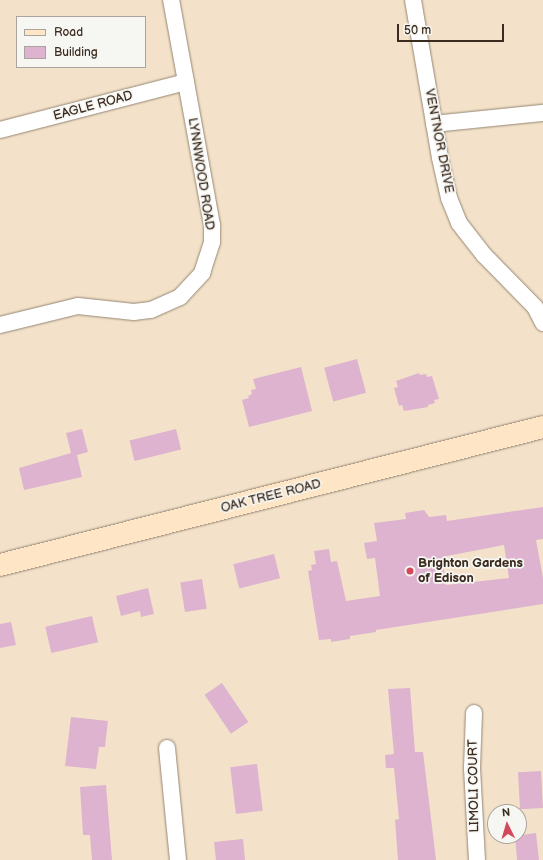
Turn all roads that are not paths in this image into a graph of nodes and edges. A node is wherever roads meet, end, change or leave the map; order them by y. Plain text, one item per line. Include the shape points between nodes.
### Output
1 (171, 0) edge
2 (413, 0) edge
3 (186, 82) junction
4 (543, 113) edge
5 (434, 124) junction
6 (0, 130) edge
7 (543, 323) edge
8 (0, 325) edge
9 (543, 427) edge
10 (0, 565) edge
11 (474, 713) dead end
12 (167, 748) dead end
13 (178, 860) edge
14 (477, 860) edge

1 - 3 street, LYNNWOOD ROAD
2 - 5 street, VENTNOR DRIVE
3 - 6 street, EAGLE ROAD
3 - 8 street, LYNNWOOD ROAD via 212,225 208,258 192,286 180,297 151,310 134,312 78,306
4 - 5 street
5 - 7 street, VENTNOR DRIVE via 449,198 459,223 484,255 535,307
9 - 10 main road, OAK TREE ROAD
11 - 14 street, LIMOLI COURT via 472,768
12 - 13 street

